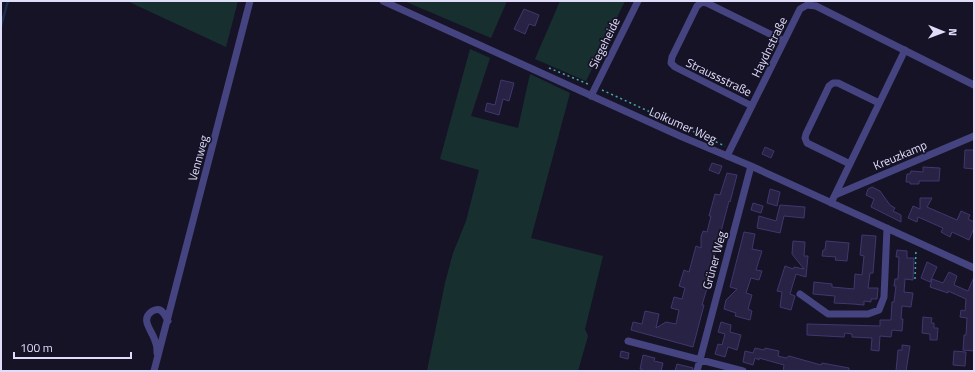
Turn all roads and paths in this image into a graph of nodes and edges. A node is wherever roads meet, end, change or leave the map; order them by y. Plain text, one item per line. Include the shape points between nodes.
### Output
1 (250, 1) edge
2 (384, 1) edge
3 (638, 1) edge
4 (784, 41) junction
5 (905, 50) junction
6 (974, 85) edge
7 (591, 96) junction
8 (879, 103) junction
9 (752, 106) junction
10 (974, 136) edge
11 (727, 156) junction
12 (850, 164) junction
13 (751, 166) junction
14 (835, 195) junction
15 (831, 203) junction
16 (887, 228) junction
17 (917, 242) junction
18 (974, 268) edge
19 (915, 279) dead end
20 (800, 294) dead end
21 (168, 321) junction
22 (628, 341) dead end
23 (157, 360) junction
24 (700, 360) junction
25 (154, 371) edge
26 (697, 371) edge
27 (743, 371) edge

1 - 21 street, Vennweg
2 - 7 street, Loikumer Weg
3 - 7 street, Siegeheide
4 - 5 street, Haydnstraße via 800,9 807,5 816,6
4 - 9 street, Haydnstraße
4 - 9 street, Straussstraße via 707,3 702,2 697,6 671,63
5 - 6 street
5 - 8 street
7 - 11 street, Loikumer Weg
8 - 12 street
8 - 12 street via 833,83 806,134 807,143
9 - 11 street, Haydnstraße
10 - 14 street, Kreuzkamp
11 - 13 street, Loikumer Weg
12 - 14 street
13 - 15 street, Loikumer Weg
13 - 24 street, Grüner Weg
14 - 15 street
15 - 16 street, Loikumer Weg
16 - 17 street, Loikumer Weg
16 - 20 street via 884,297 879,310 868,314 828,314
17 - 18 street, Loikumer Weg
17 - 19 path
21 - 23 street, Vennweg
21 - 23 street, Vennweg via 160,310 148,314 146,321 156,343
22 - 24 street
23 - 25 street, Vennweg
24 - 26 street, Grüner Weg
24 - 27 street

